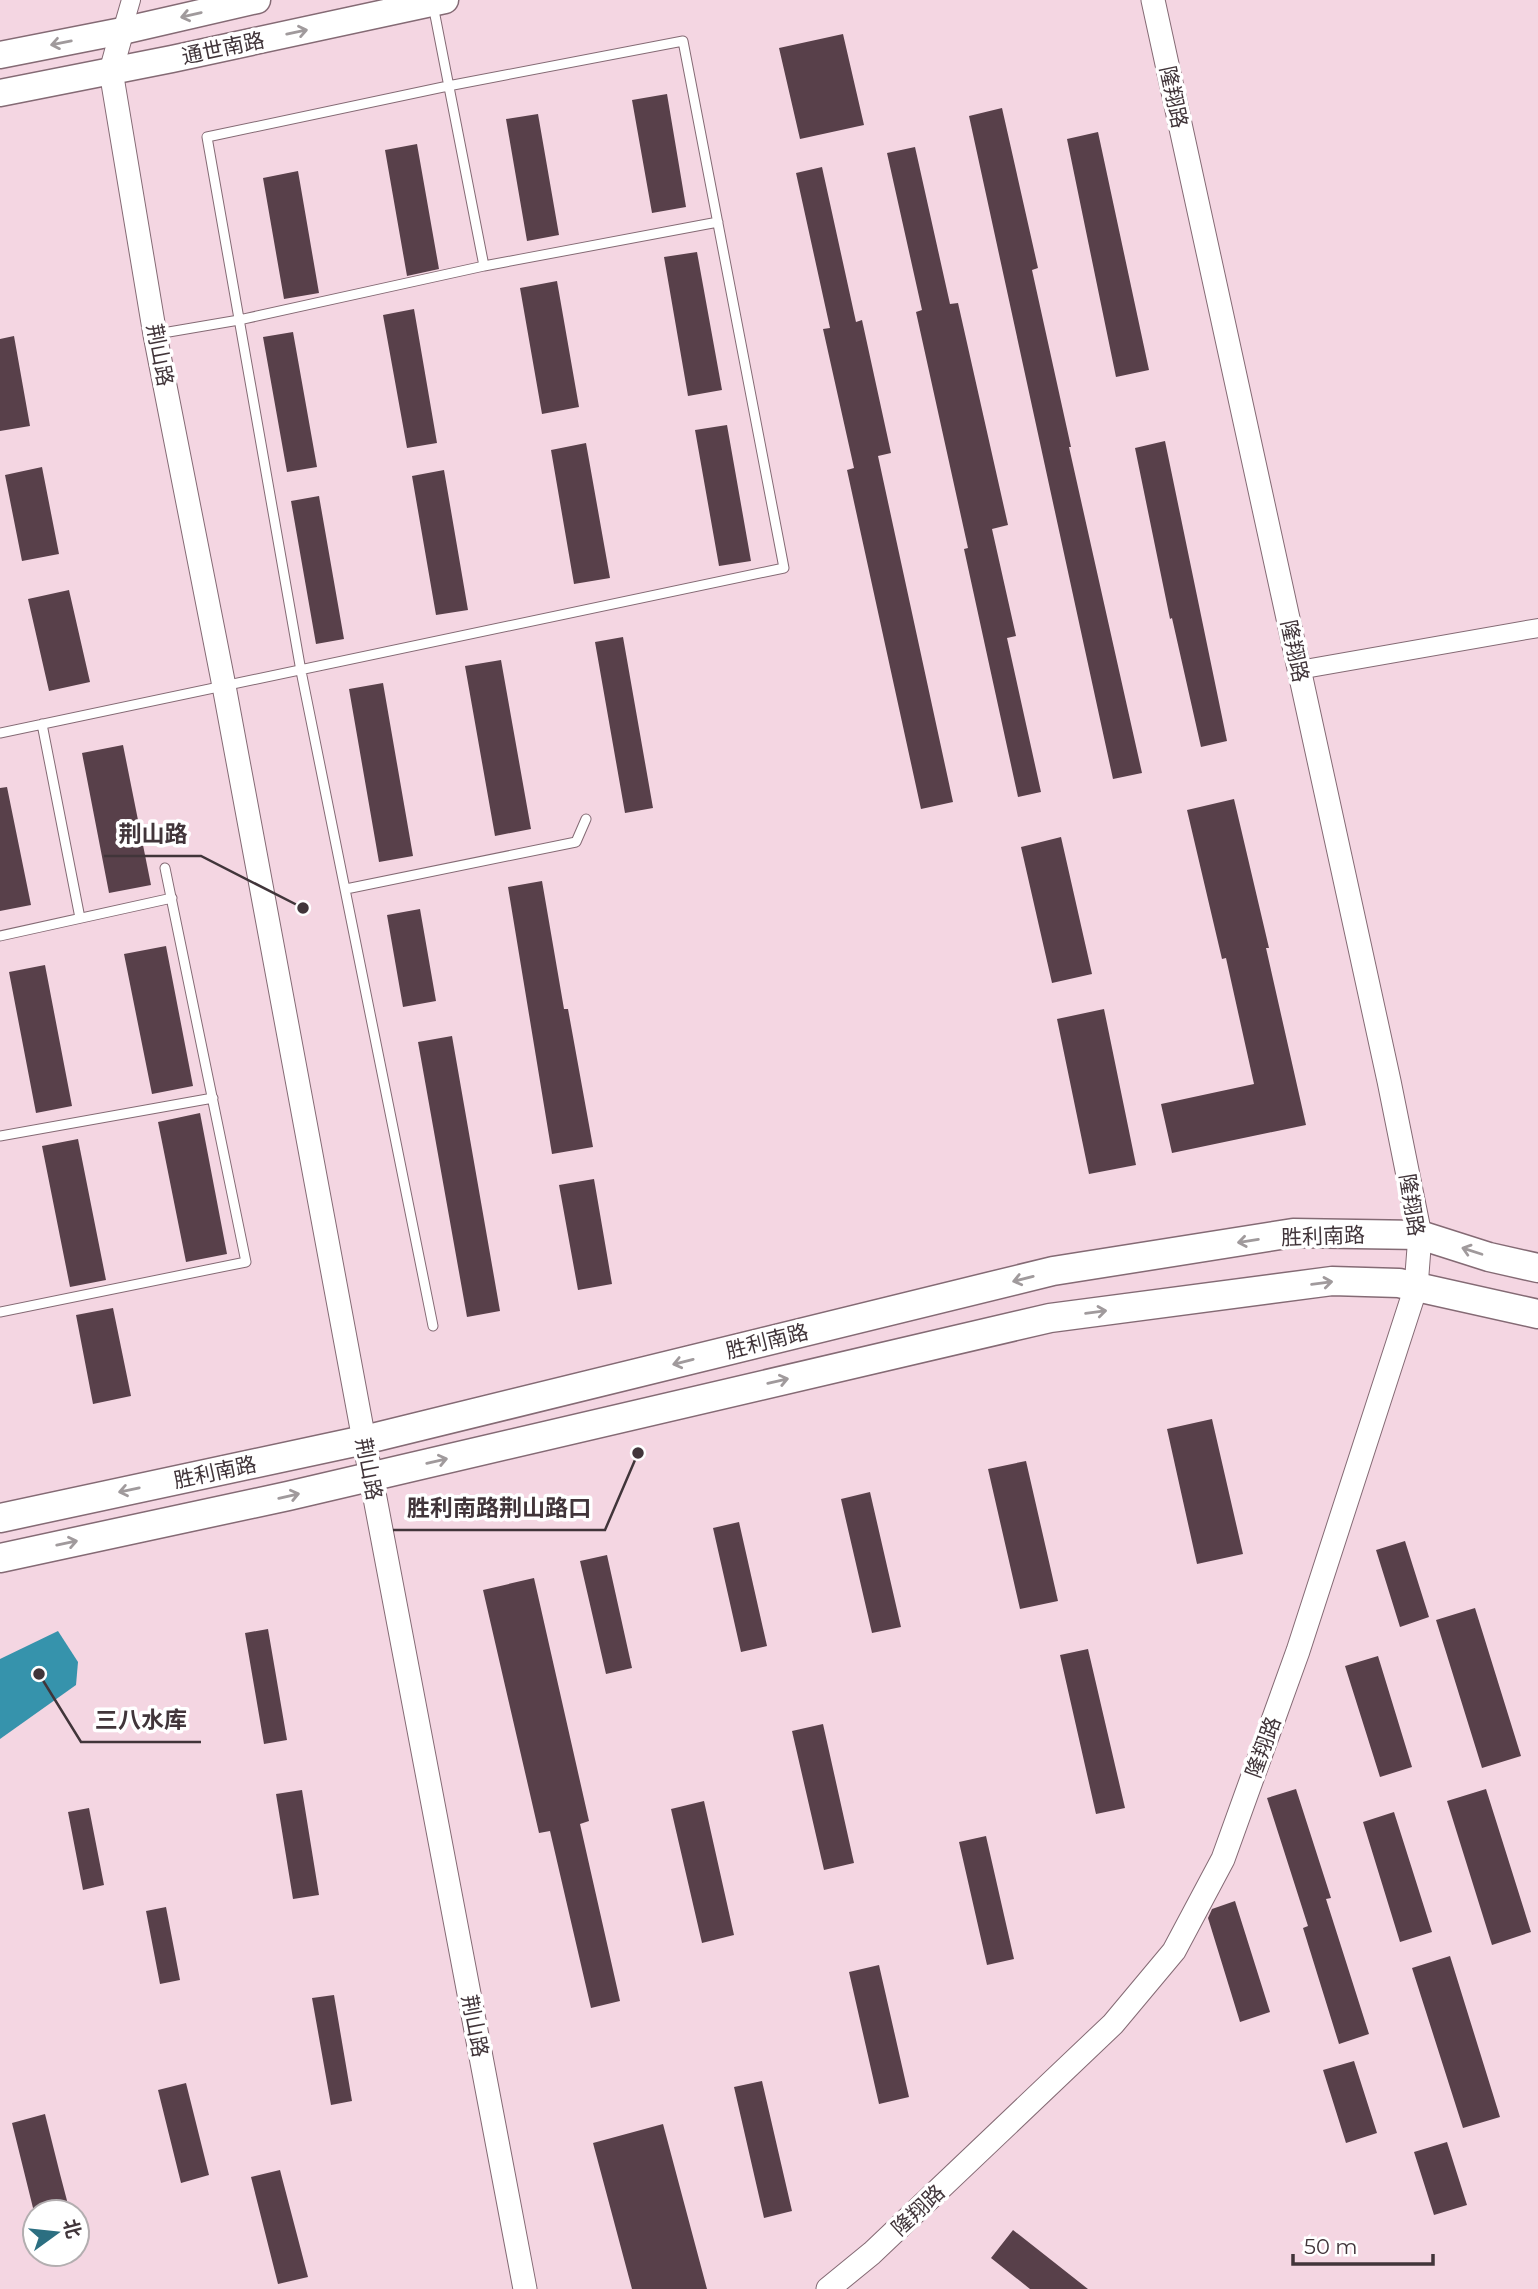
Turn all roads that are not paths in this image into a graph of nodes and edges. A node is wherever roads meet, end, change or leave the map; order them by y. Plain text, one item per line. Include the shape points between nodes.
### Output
1 (131, 0) edge
2 (257, 0) edge
3 (1153, 0) edge
4 (439, 1) edge
5 (122, 32) junction
6 (0, 55) edge
7 (111, 71) junction
8 (448, 86) junction
9 (0, 93) edge
10 (718, 222) junction
11 (484, 266) junction
12 (239, 320) junction
13 (155, 335) junction
14 (1538, 628) edge
15 (1299, 670) junction
16 (301, 671) junction
17 (224, 686) junction
18 (42, 724) junction
19 (0, 733) edge
20 (586, 819) dead end
21 (164, 868) dead end
22 (346, 889) junction
23 (173, 898) junction
24 (80, 918) junction
25 (0, 936) edge
26 (213, 1098) junction
27 (0, 1136) edge
28 (1420, 1235) junction
29 (1538, 1269) edge
30 (1416, 1287) junction
31 (0, 1312) edge
32 (1538, 1314) edge
33 (433, 1326) dead end
34 (364, 1440) junction
35 (371, 1476) junction
36 (0, 1518) edge
37 (0, 1558) edge
38 (525, 2289) edge
39 (828, 2289) edge

1 - 5 street
2 -> 5 main road, 通世南路
3 - 15 street, 隆翔路
7 -> 4 main road, 通世南路
4 - 8 lane
5 -> 6 main road, 通世南路
5 - 7 street
7 - 9 main road, 通世南路
7 - 13 street, 荆山路
8 - 10 lane via 683,41
8 - 11 lane
8 - 12 lane via 206,137
10 - 11 lane
10 - 16 lane via 785,568
11 - 12 lane
12 - 13 lane
12 - 16 lane
13 - 17 street, 荆山路
14 - 15 street
15 - 28 street, 隆翔路
16 - 17 lane
16 - 22 lane
17 - 18 lane
17 - 34 street, 荆山路
18 - 19 lane
18 - 24 lane
20 - 22 lane via 576,842
21 - 23 lane
22 - 33 lane
23 - 24 lane
23 - 26 lane
24 - 25 lane
26 - 27 lane
26 - 31 lane via 247,1262
29 -> 28 main road, 胜利南路
28 - 30 street, 隆翔路
28 -> 34 main road, 胜利南路 via 1293,1233 1053,1272
30 - 32 main road, 胜利南路
35 -> 30 main road, 胜利南路 via 1050,1318 1332,1282
30 - 39 street, 隆翔路 via 1298,1651 1223,1859 1174,1951 1113,2024 872,2253
34 - 35 street, 荆山路
34 -> 36 main road, 胜利南路
37 -> 35 main road, 胜利南路
35 - 38 street, 荆山路

